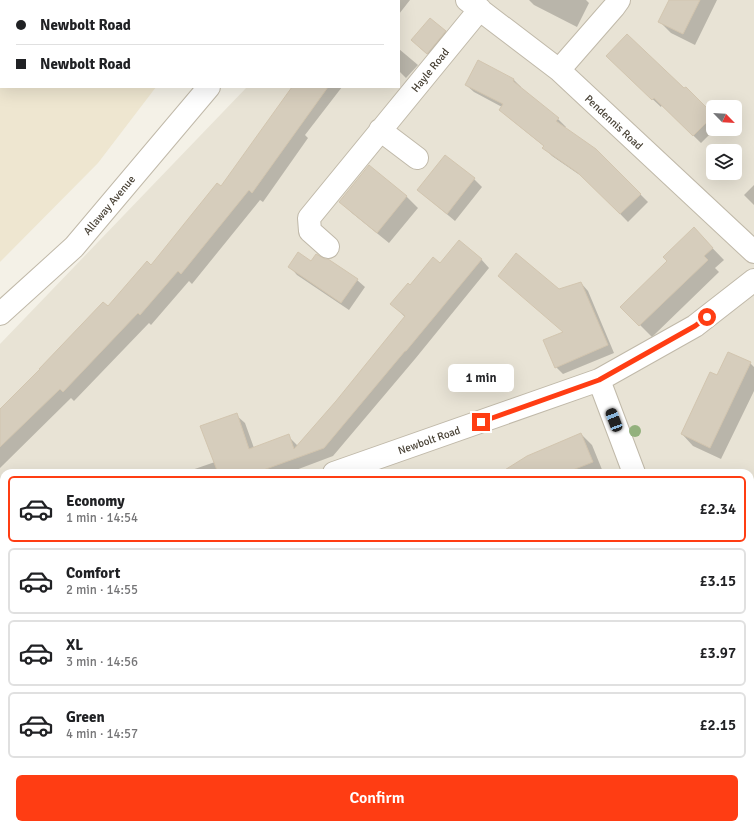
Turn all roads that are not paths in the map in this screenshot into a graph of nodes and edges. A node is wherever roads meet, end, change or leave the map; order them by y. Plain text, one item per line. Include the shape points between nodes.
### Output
1 (619, 0) edge
2 (473, 4) edge
3 (559, 70) junction
4 (208, 88) edge
5 (380, 130) junction
6 (416, 158) dead end
7 (328, 246) dead end
8 (754, 252) edge
9 (754, 280) edge
10 (0, 314) edge
11 (599, 380) junction
12 (345, 469) edge
13 (632, 469) edge

1 - 3 street
2 - 3 street, Pendennis Road
2 - 5 street, Hayle Road
3 - 8 street, Pendennis Road
4 - 10 street, Allaway Avenue via 74,247
5 - 6 street
5 - 7 street, Hayle Road via 309,218 310,231
9 - 11 street, Newbolt Road via 695,326
11 - 12 street, Newbolt Road
11 - 13 street

